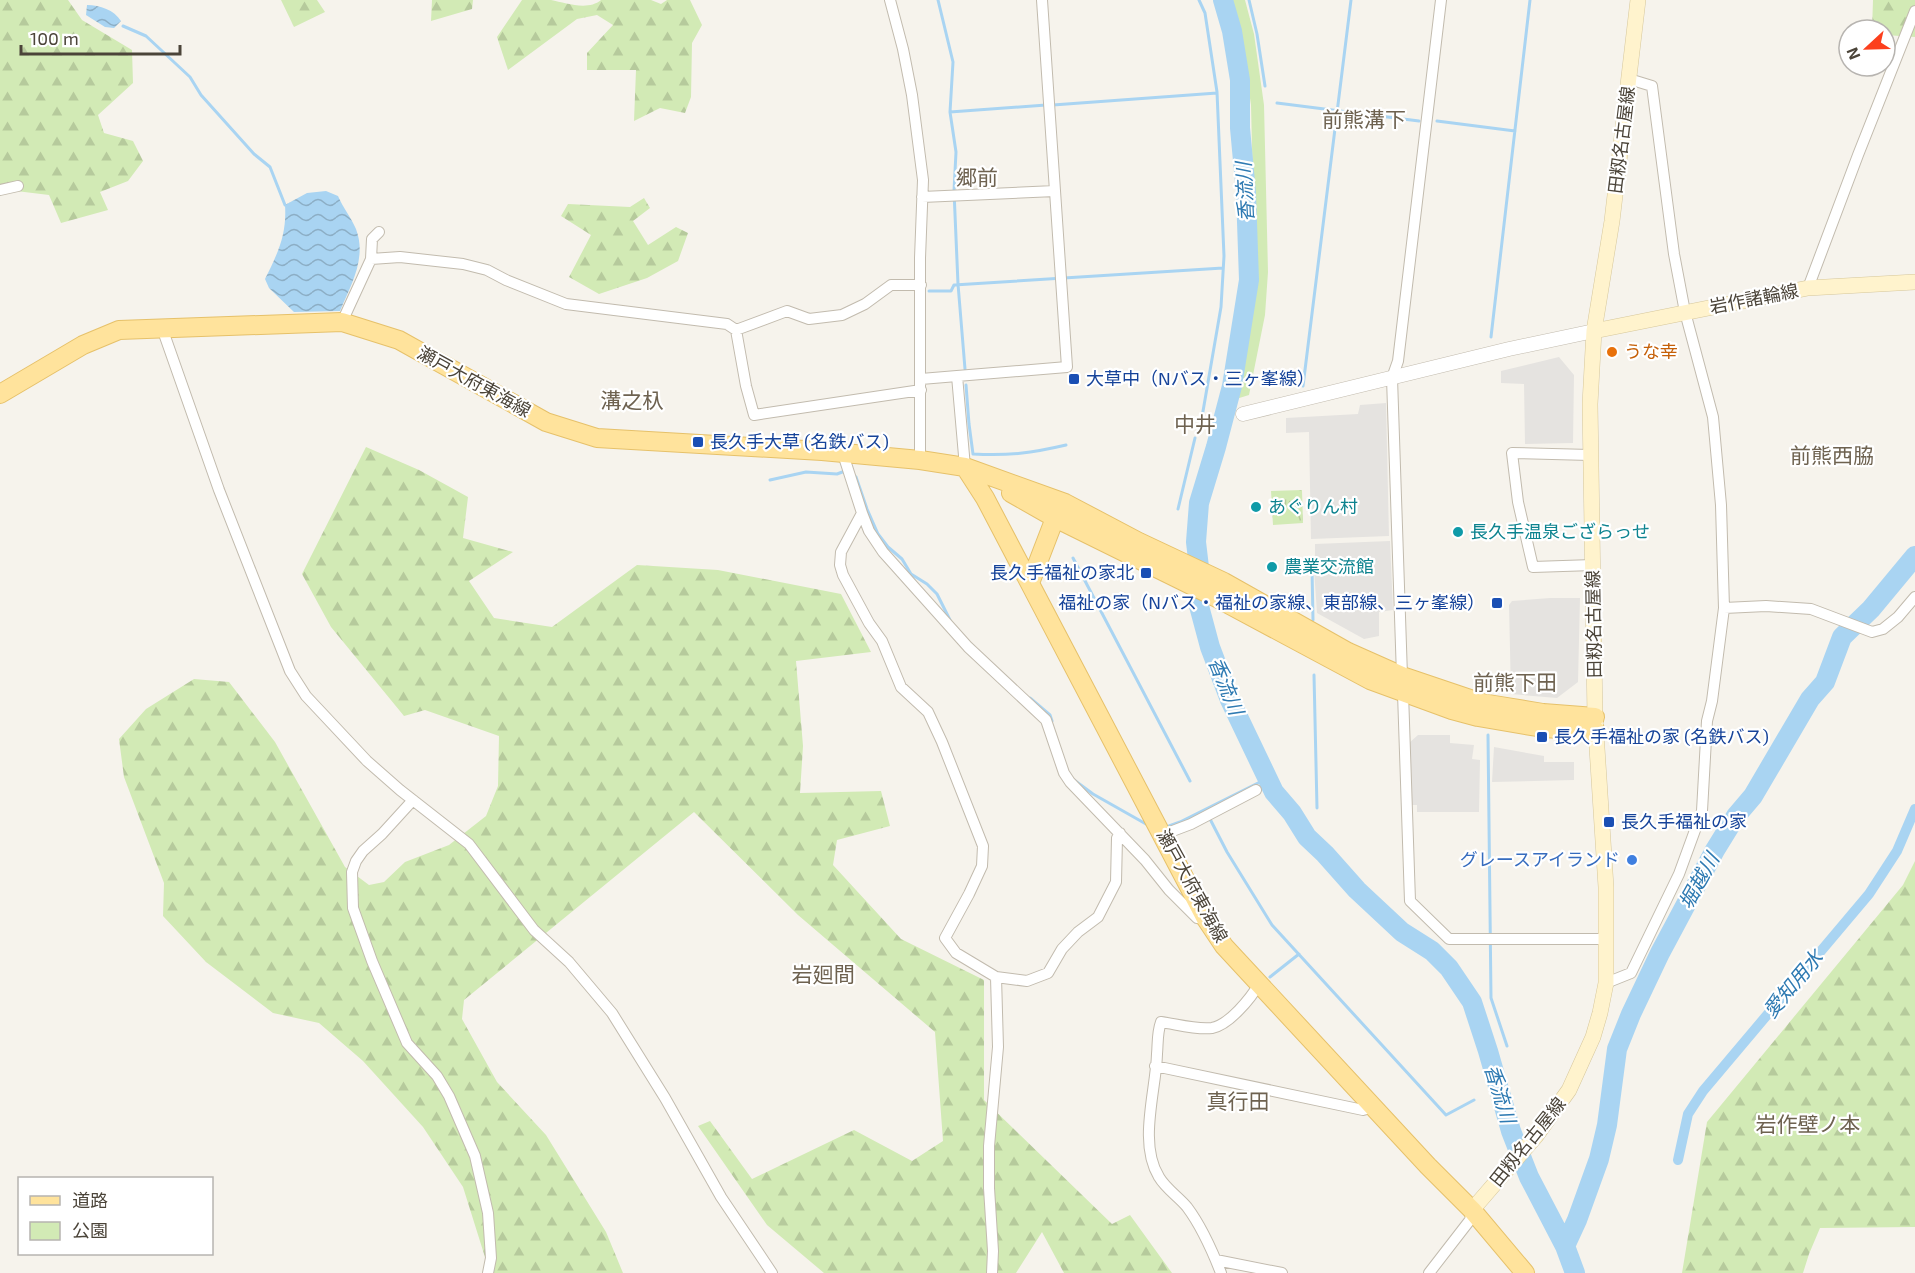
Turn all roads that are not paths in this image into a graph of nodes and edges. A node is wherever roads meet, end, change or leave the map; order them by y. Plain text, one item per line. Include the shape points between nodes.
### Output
1 (890, 0) edge
2 (1042, 0) edge
3 (1441, 0) edge
4 (1638, 0) edge
5 (1915, 11) edge
6 (1629, 79) junction
7 (18, 186) dead end
8 (0, 190) edge
9 (1055, 191) junction
10 (922, 197) junction
11 (379, 232) dead end
12 (371, 259) junction
13 (1915, 282) edge
14 (921, 285) junction
15 (1808, 288) junction
16 (1685, 312) junction
17 (342, 322) junction
18 (162, 328) junction
19 (736, 330) junction
20 (1594, 331) junction
21 (957, 376) junction
22 (1392, 378) junction
23 (921, 379) junction
24 (921, 390) junction
25 (0, 394) edge
26 (1243, 414) dead end
27 (843, 454) junction
28 (1590, 455) junction
29 (920, 460) junction
30 (965, 467) junction
31 (862, 513) junction
32 (1055, 518) junction
33 (1593, 565) junction
34 (1030, 583) junction
35 (1915, 597) edge
36 (1725, 608) junction
37 (1403, 685) junction
38 (1596, 724) junction
39 (1256, 790) dead end
40 (413, 800) junction
41 (1120, 833) junction
42 (1162, 835) junction
43 (1206, 919) junction
44 (1607, 939) junction
45 (996, 977) junction
46 (1606, 982) junction
47 (1259, 984) junction
48 (1155, 1066) junction
49 (1374, 1107) junction
50 (1472, 1210) junction
51 (1215, 1260) junction
52 (488, 1273) edge
53 (772, 1273) edge
54 (992, 1273) edge
55 (1221, 1273) edge
56 (1282, 1273) edge
57 (1429, 1273) edge
58 (1525, 1273) edge

1 - 10 street via 917,124
2 - 9 street
3 - 22 street via 1398,361
4 - 6 main road, 田籾名古屋線
5 - 15 street
6 - 16 street via 1652,86
6 - 20 main road, 田籾名古屋線
7 - 8 street
9 - 10 street
9 - 21 street via 1067,368
10 - 14 street
11 - 12 street via 372,239
12 - 17 street
12 - 19 street via 400,257 463,264 487,270 566,304 727,324
13 - 15 main road, 岩作諸輪線
14 - 19 street via 891,285 842,315 809,319 787,311
14 - 23 street
15 - 16 main road, 岩作諸輪線
16 - 20 main road, 岩作諸輪線
16 - 36 street via 1713,417
17 - 18 main road, 瀬戸大府東海線
17 - 27 main road, 瀬戸大府東海線 via 399,340 546,422 597,438
18 - 25 main road, 瀬戸大府東海線 via 119,330 98,337
18 - 40 street via 227,511 290,670 306,696 367,761
19 - 24 street via 754,415
20 - 22 street
20 - 28 main road, 田籾名古屋線
21 - 23 street
21 - 30 street
22 - 26 street
22 - 37 street
23 - 24 street
24 - 29 street
27 - 29 main road, 瀬戸大府東海線
27 - 31 street
28 - 33 main road, 田籾名古屋線
28 - 33 street via 1512,453 1533,567
29 - 30 main road, 瀬戸大府東海線
30 - 32 main road, 瀬戸大府東海線
30 - 34 main road, 瀬戸大府東海線
30 - 37 main road, 瀬戸大府東海線 via 1065,503 1209,575
31 - 41 street via 883,552 968,647 1046,720 1064,773
31 - 45 street via 841,552 843,576 882,641 900,687 928,712 983,846 978,875 945,938 956,953
32 - 34 main road
32 - 37 main road, 瀬戸大府東海線 via 1370,680
33 - 38 main road, 田籾名古屋線
34 - 42 main road, 瀬戸大府東海線
35 - 36 street via 1898,617 1872,632 1811,609
36 - 46 street via 1707,721 1702,811 1694,837 1630,973
37 - 38 main road, 瀬戸大府東海線
37 - 44 street via 1410,901 1449,939
38 - 44 main road, 田籾名古屋線
39 - 42 street
40 - 52 street via 356,861 352,872 353,908 407,1043 437,1076 475,1156 488,1213
40 - 53 street via 469,844 534,930 569,962 612,1013 721,1197
41 - 43 street via 1169,890 1197,918
41 - 45 street via 1116,882 1098,917 1062,949 1048,973 1027,981
42 - 43 main road, 瀬戸大府東海線
43 - 47 main road, 瀬戸大府東海線 via 1224,946
44 - 46 main road, 田籾名古屋線
45 - 54 street via 998,1047 989,1146
46 - 50 main road, 田籾名古屋線 via 1600,1013 1569,1090 1536,1136
47 - 48 street via 1231,1017 1213,1028 1161,1022
47 - 49 main road, 瀬戸大府東海線
48 - 49 street via 1363,1110
48 - 51 street via 1150,1152 1158,1177 1187,1207
49 - 50 main road, 瀬戸大府東海線
50 - 57 street via 1470,1220
50 - 58 main road, 瀬戸大府東海線
51 - 55 street
51 - 56 street

